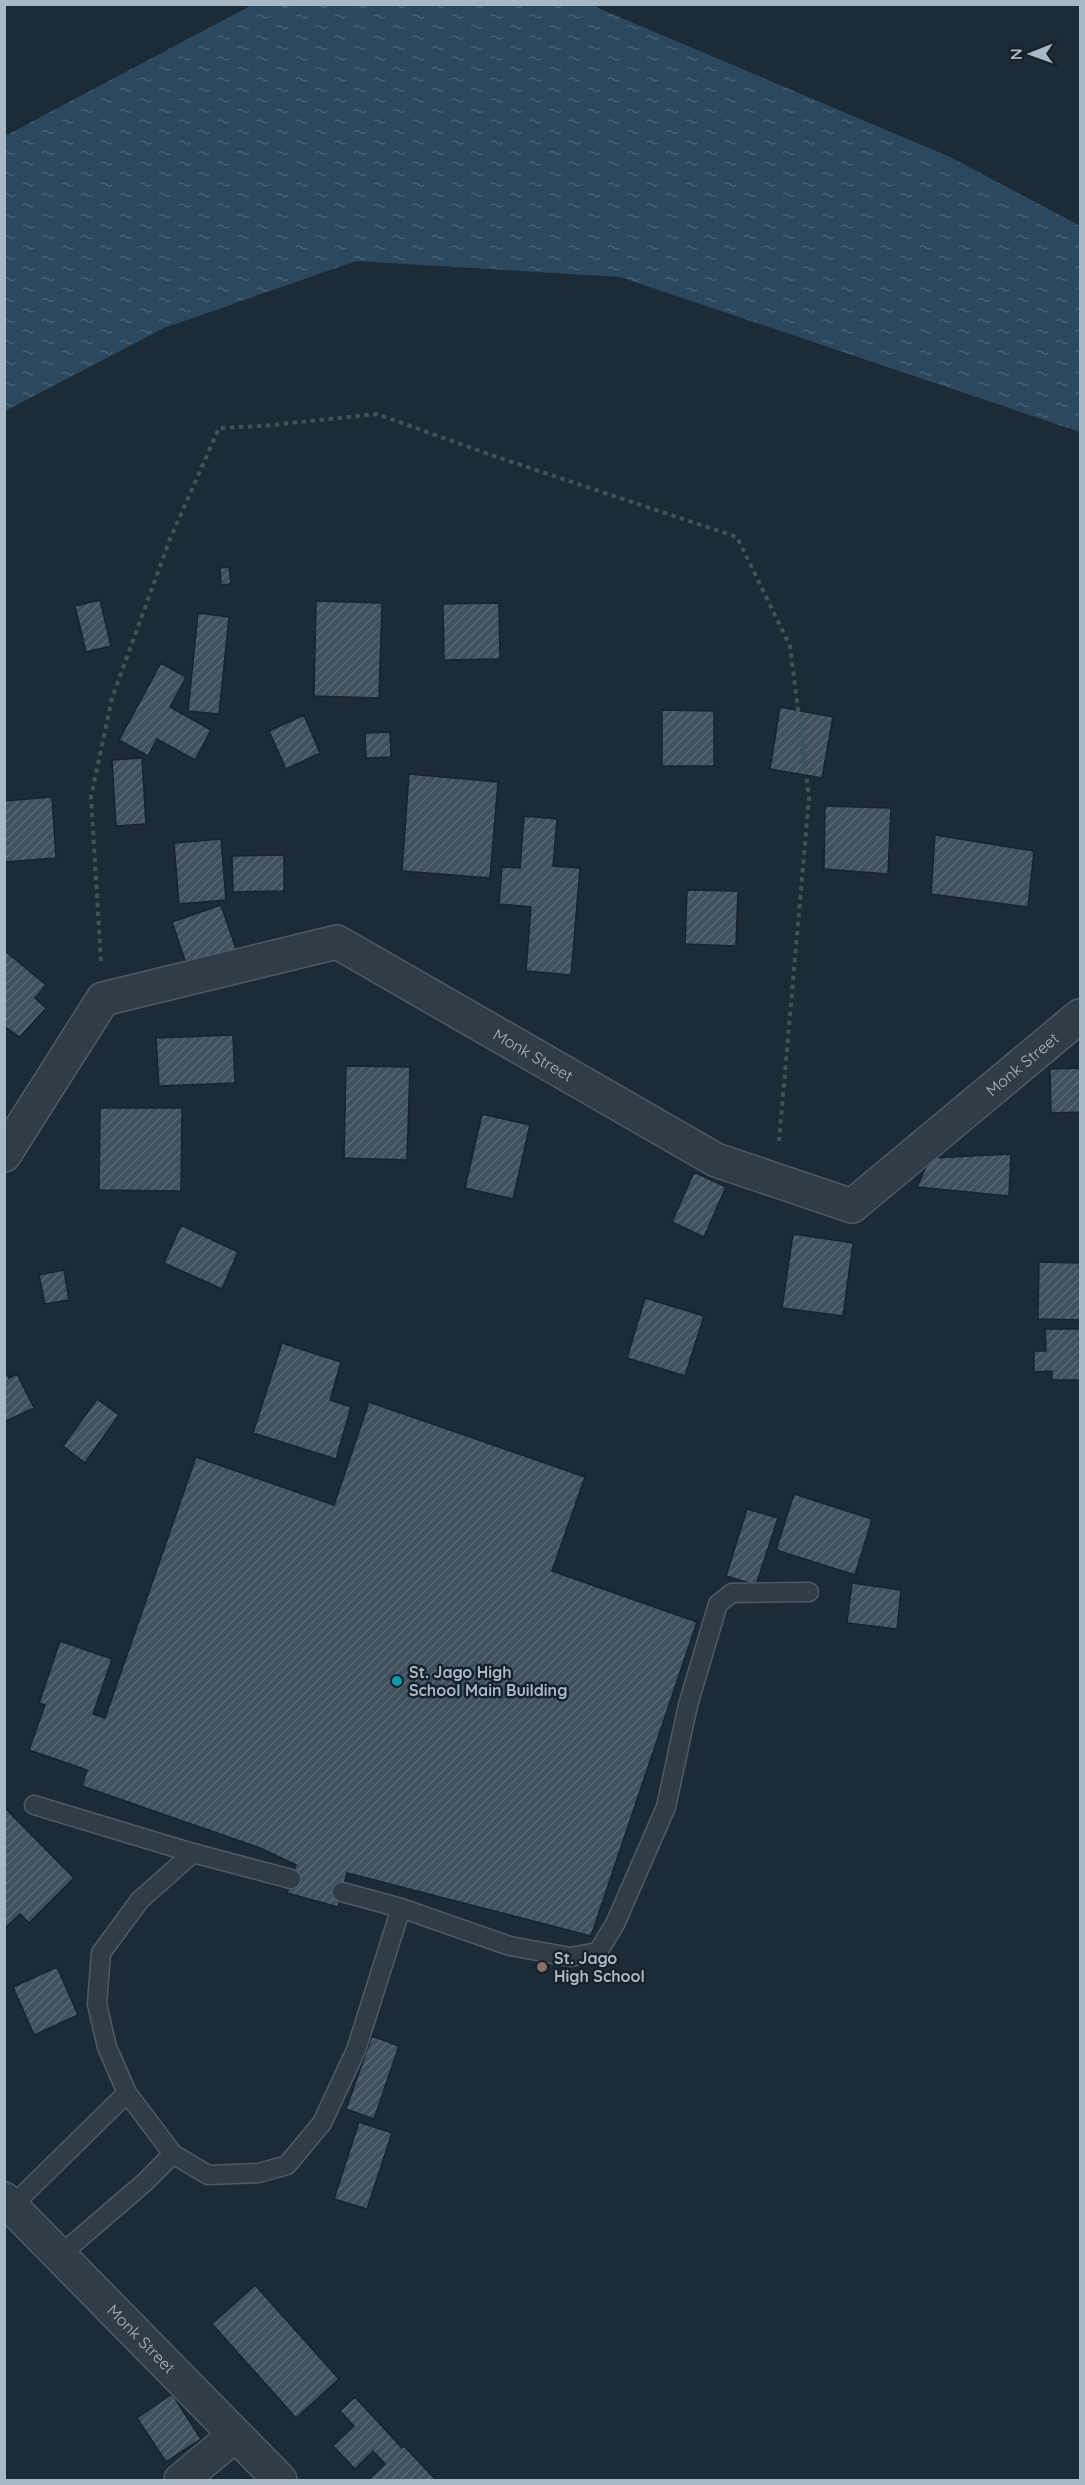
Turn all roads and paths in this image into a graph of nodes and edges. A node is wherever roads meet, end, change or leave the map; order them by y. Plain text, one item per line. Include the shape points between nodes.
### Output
1 (103, 999) junction
2 (1080, 1016) edge
3 (4, 1155) edge
4 (776, 1181) junction
5 (809, 1592) dead end
6 (34, 1805) dead end
7 (193, 1853) junction
8 (291, 1879) dead end
9 (342, 1892) dead end
10 (401, 1908) junction
11 (127, 2093) junction
12 (173, 2154) junction
13 (8, 2203) edge
14 (59, 2256) junction
15 (234, 2436) junction
16 (181, 2481) edge
17 (280, 2481) edge

1 - 3 street
1 - 4 street, Monk Street via 338,942 716,1160
1 - 4 path via 91,797 112,698 170,539 219,428 377,414 737,537 790,646 809,798
2 - 4 street, Monk Street via 852,1206
5 - 10 lane via 732,1593 717,1604 688,1705 666,1807 615,1924 598,1952 570,1957 510,1947
6 - 7 lane
7 - 8 lane
7 - 11 lane via 140,1900 101,1953 97,2004 106,2047
9 - 10 lane
10 - 12 lane via 356,2050 322,2123 287,2165 259,2173 208,2175
11 - 12 lane
11 - 13 lane
12 - 14 lane
13 - 14 street, Monk Street
14 - 15 street, Monk Street
15 - 16 street
15 - 17 street, Monk Street

